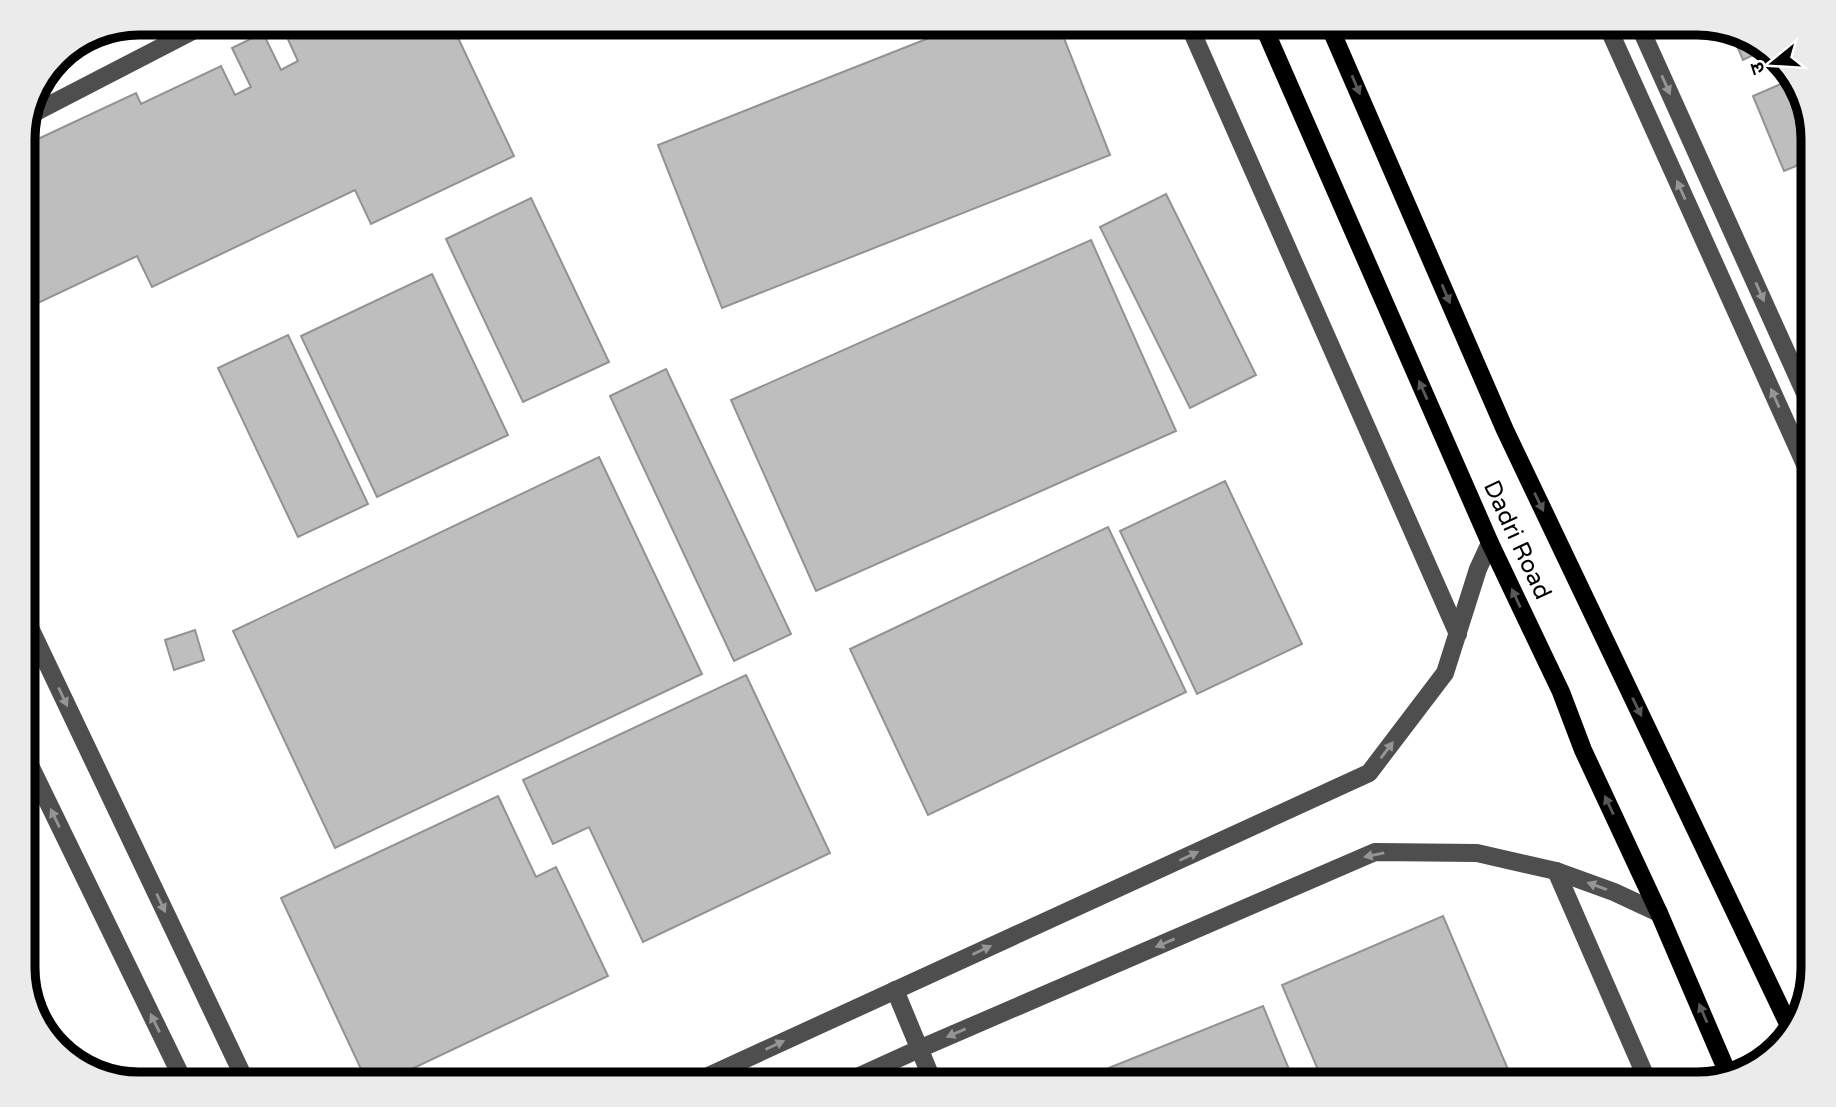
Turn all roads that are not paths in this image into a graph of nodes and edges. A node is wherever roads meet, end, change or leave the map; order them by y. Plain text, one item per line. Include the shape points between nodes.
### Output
1 (185, 35) edge
2 (1193, 35) edge
3 (1267, 35) edge
4 (1333, 35) edge
5 (1611, 35) edge
6 (1643, 35) edge
7 (40, 110) edge
8 (1801, 384) edge
9 (1801, 455) edge
10 (1490, 543) junction
11 (1458, 634) junction
12 (35, 638) edge
13 (35, 776) edge
14 (1556, 871) junction
15 (1660, 913) junction
16 (895, 990) junction
17 (1790, 1014) edge
18 (919, 1049) junction
19 (1726, 1067) edge
20 (179, 1072) edge
21 (241, 1072) edge
22 (717, 1072) edge
23 (868, 1072) edge
24 (929, 1072) edge
25 (1644, 1072) edge

1 - 7 street
2 - 11 street
10 -> 3 main road, Dadri Road
4 -> 17 main road, Dadri Road via 1505,430
9 -> 5 street
6 -> 8 street
10 - 11 street
15 -> 10 main road, Dadri Road
16 -> 11 street via 1369,773 1446,673
12 -> 21 street
20 -> 13 street
15 -> 14 street
14 -> 18 street via 1477,853 1375,852
14 - 25 street
19 -> 15 main road, Dadri Road
16 - 18 street
22 -> 16 street
18 - 23 street
18 - 24 street

